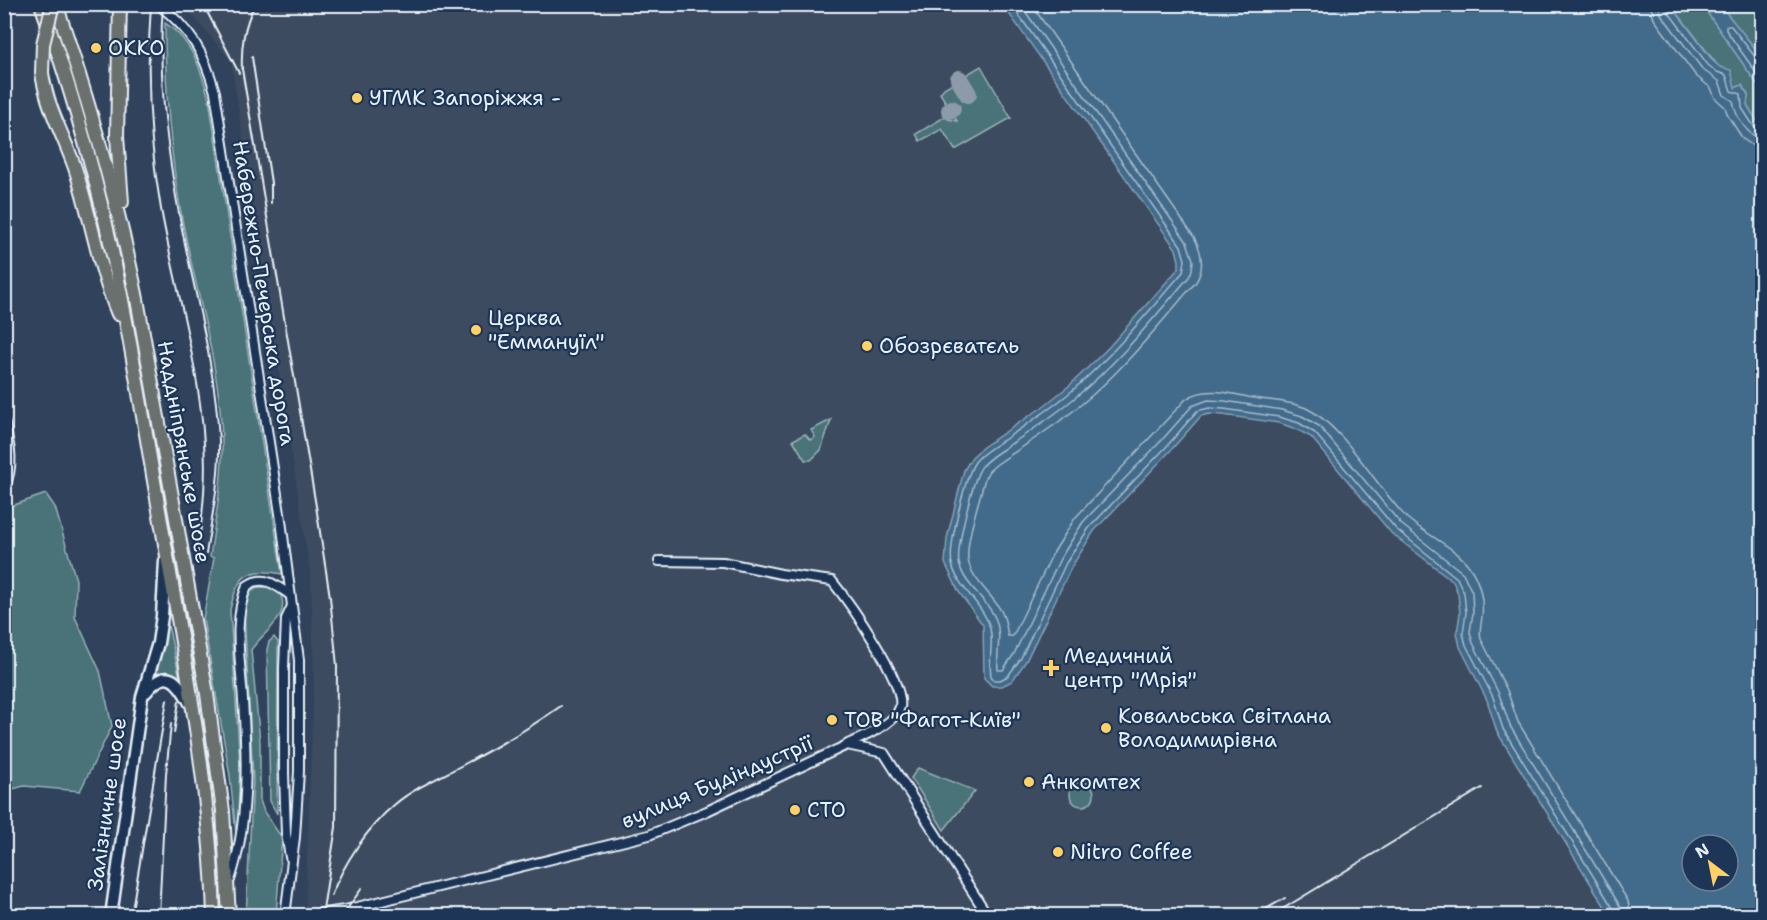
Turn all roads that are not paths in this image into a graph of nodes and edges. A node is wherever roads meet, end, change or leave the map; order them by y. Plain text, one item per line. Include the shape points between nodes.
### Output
1 (41, 4) edge
2 (54, 4) edge
3 (120, 4) edge
4 (158, 4) edge
5 (167, 8) edge
6 (125, 239) junction
7 (128, 340) junction
8 (4, 421) edge
9 (4, 489) edge
10 (165, 546) junction
11 (659, 561) dead end
12 (290, 595) junction
13 (292, 606) junction
14 (142, 697) junction
15 (193, 709) junction
16 (847, 745) junction
17 (291, 861) junction
18 (228, 884) junction
19 (111, 915) edge
20 (214, 915) edge
21 (229, 915) edge
22 (285, 915) edge
23 (304, 915) edge
24 (988, 915) edge

1 - 7 main road, Наддніпрянське шосе via 110,242
2 - 6 main road, Наддніпрянське шосе via 95,126
2 - 7 main road, bridge via 43,44 45,92 75,167 112,302
3 - 6 main road via 117,136
4 - 5 street, Набережно-Печерська дорога
5 - 12 street, Набережно-Печерська дорога via 199,48 215,92
6 - 18 main road, Наддніпрянське шосе via 207,694 223,811
7 - 10 main road, Наддніпрянське шосе
8 - 9 street via 10,447 10,475
10 - 14 street, Залізничне шосе via 158,643
10 - 15 main road, Наддніпрянське шосе
11 - 16 street via 723,562 832,581 864,625 900,698 895,716
12 - 13 street, Набережно-Печерська дорога
12 - 18 street via 260,580 247,586 242,597 239,640 245,784 239,845
13 - 17 street, Набережно-Печерська дорога via 299,660 299,748
13 - 17 street, Набережно-Печерська дорога via 286,620 284,762 286,834
14 - 15 street, Залізничне шосе via 155,682 169,679 178,684
14 - 19 street, Залізничне шосе
15 - 20 main road, Наддніпрянське шосе via 207,813
16 - 23 street, вулиця Будіндустрії via 649,835 345,910
16 - 24 street, вулиця Будіндустрії via 884,753
17 - 22 street, Набережно-Печерська дорога
18 - 21 main road, Наддніпрянське шосе

